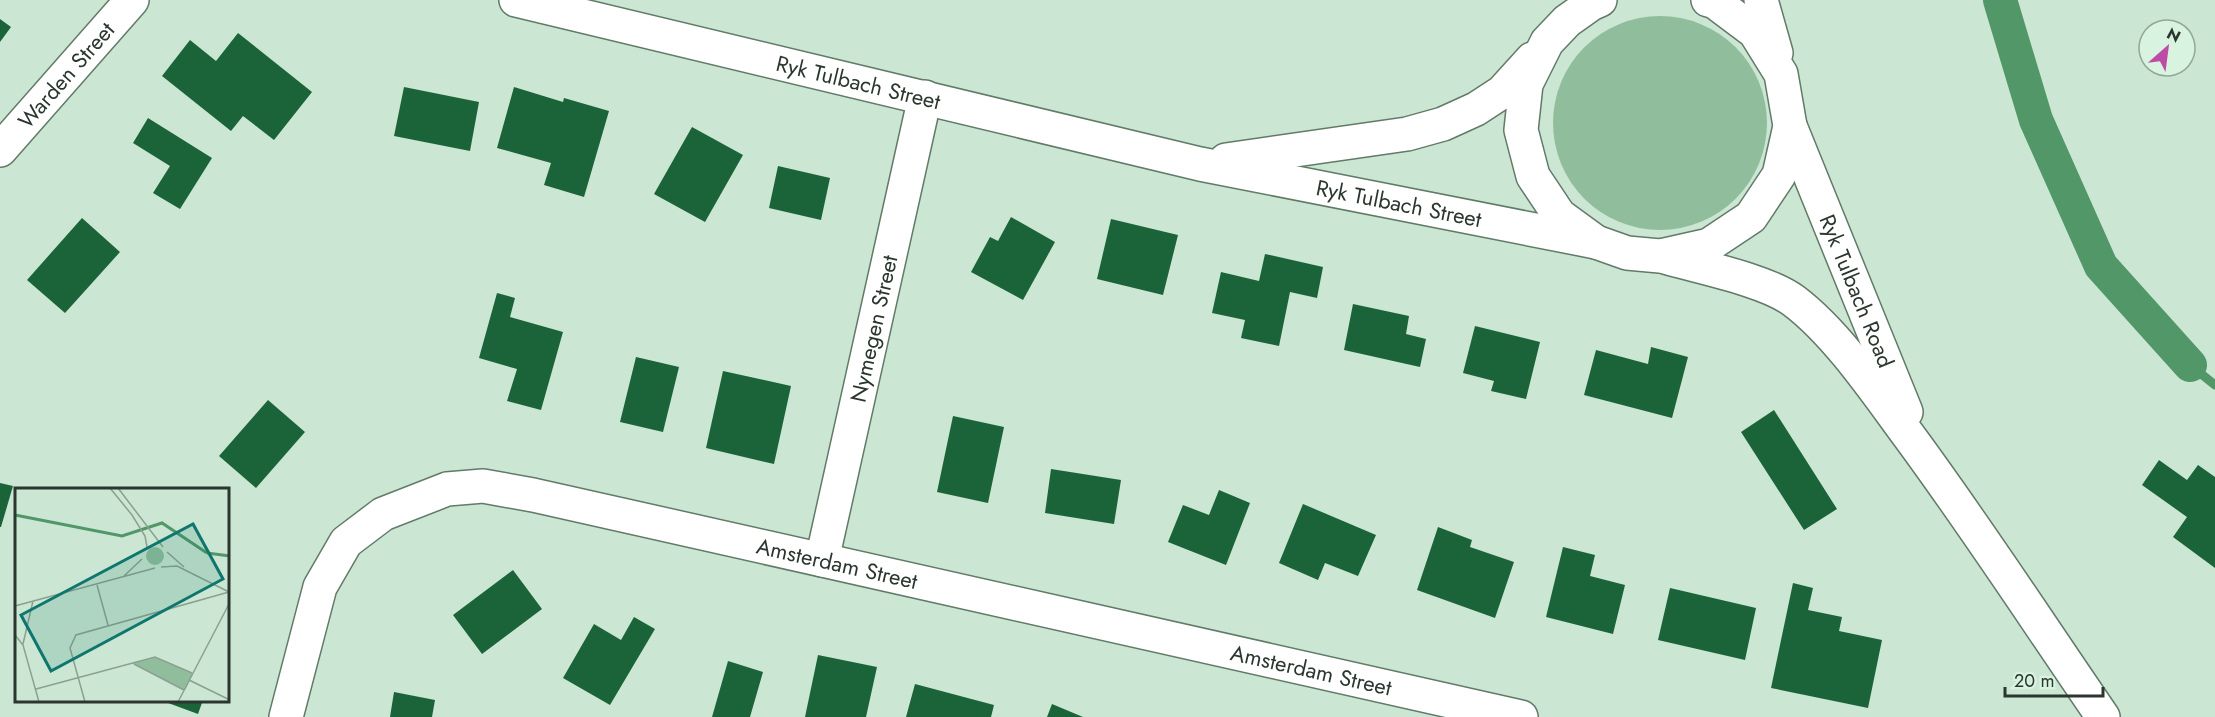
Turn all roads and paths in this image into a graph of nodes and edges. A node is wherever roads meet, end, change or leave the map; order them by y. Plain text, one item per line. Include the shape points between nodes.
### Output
1 (132, 0) edge
2 (516, 0) edge
3 (1600, 0) edge
4 (1708, 0) edge
5 (1761, 0) edge
6 (1547, 42) junction
7 (1781, 74) junction
8 (925, 97) junction
9 (1790, 126) junction
10 (0, 150) edge
11 (1200, 164) junction
12 (1596, 242) junction
13 (1660, 255) junction
14 (1924, 456) junction
15 (822, 560) junction
16 (286, 717) edge
17 (1521, 717) edge
18 (2103, 717) edge

1 - 10 street, Warden Street
2 - 8 street, Ryk Tulbach Street
3 - 6 street, Ryk Tulbach Street via 1567,21
4 - 7 street via 1755,32
5 - 7 street
6 - 11 street, Ryk Tulbach Street via 1502,92 1443,124 1407,134
6 - 12 street via 1526,84 1521,130 1533,176 1559,214
7 - 9 street
8 - 11 street, Ryk Tulbach Street
8 - 15 street, Nymegen Street
9 - 13 street via 1779,175 1751,217 1709,245
9 - 14 street, Ryk Tulbach Road
11 - 12 street, Ryk Tulbach Street
12 - 13 street via 1627,253
13 - 14 street, Ryk Tulbach Road via 1760,284 1793,300 1829,334
14 - 18 street, Ryk Tulbach Road
15 - 16 street, Amsterdam Street via 533,495 483,486 447,489 383,514 346,542 320,587
15 - 17 street, Amsterdam Street

